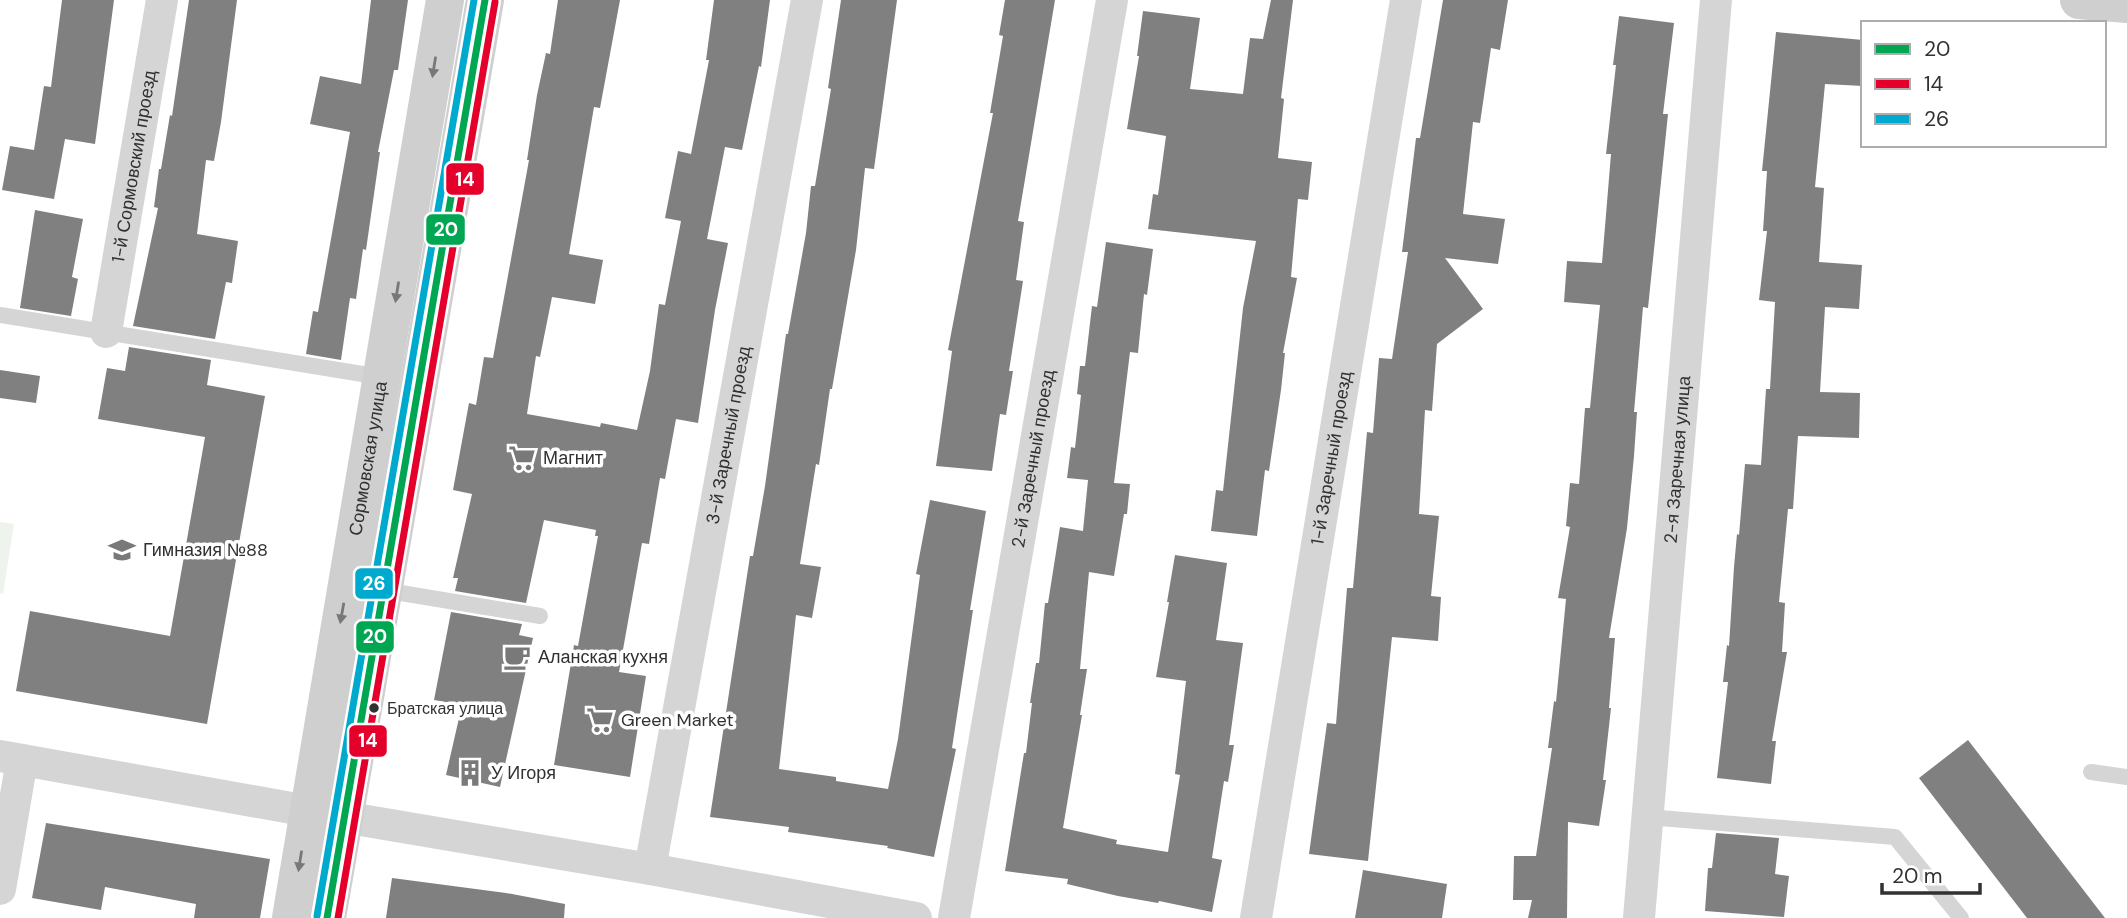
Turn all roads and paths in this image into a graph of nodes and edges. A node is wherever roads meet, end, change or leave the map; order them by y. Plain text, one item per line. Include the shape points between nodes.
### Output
1 (162, 0) edge
2 (445, 0) edge
3 (485, 0) edge
4 (807, 0) edge
5 (1112, 0) edge
6 (1406, 0) edge
7 (1716, 0) edge
8 (2079, 0) edge
9 (2127, 4) edge
10 (0, 315) edge
11 (106, 332) junction
12 (383, 377) junction
13 (383, 590) junction
14 (540, 616) dead end
15 (11, 758) edge
16 (2091, 772) dead end
17 (2127, 777) edge
18 (326, 814) junction
19 (1647, 817) junction
20 (649, 869) junction
21 (0, 889) edge
22 (291, 918) edge
23 (327, 918) edge
24 (916, 918) edge
25 (954, 918) edge
26 (1256, 918) edge
27 (1639, 918) edge
28 (1961, 918) edge

1 - 11 street, 1-й Сормовский проезд
2 -> 12 main road, Сормовская улица
3 - 13 main road, Сормовская улица
4 - 20 street, 3-й Заречный проезд
5 - 25 street, 2-й Заречный проезд
6 - 26 street, 1-й Заречный проезд
7 - 19 street, 2-я Заречная улица
8 - 9 main road
10 - 11 lane
11 - 12 lane
12 -> 18 main road, Сормовская улица
13 - 14 lane
13 - 18 main road, Сормовская улица
15 - 18 street
15 - 21 street
16 - 17 lane
18 - 20 street
18 -> 22 main road, Сормовская улица
18 - 23 main road, Сормовская улица
19 - 27 street, 2-я Заречная улица
19 - 28 lane via 1895,838
20 - 24 street

